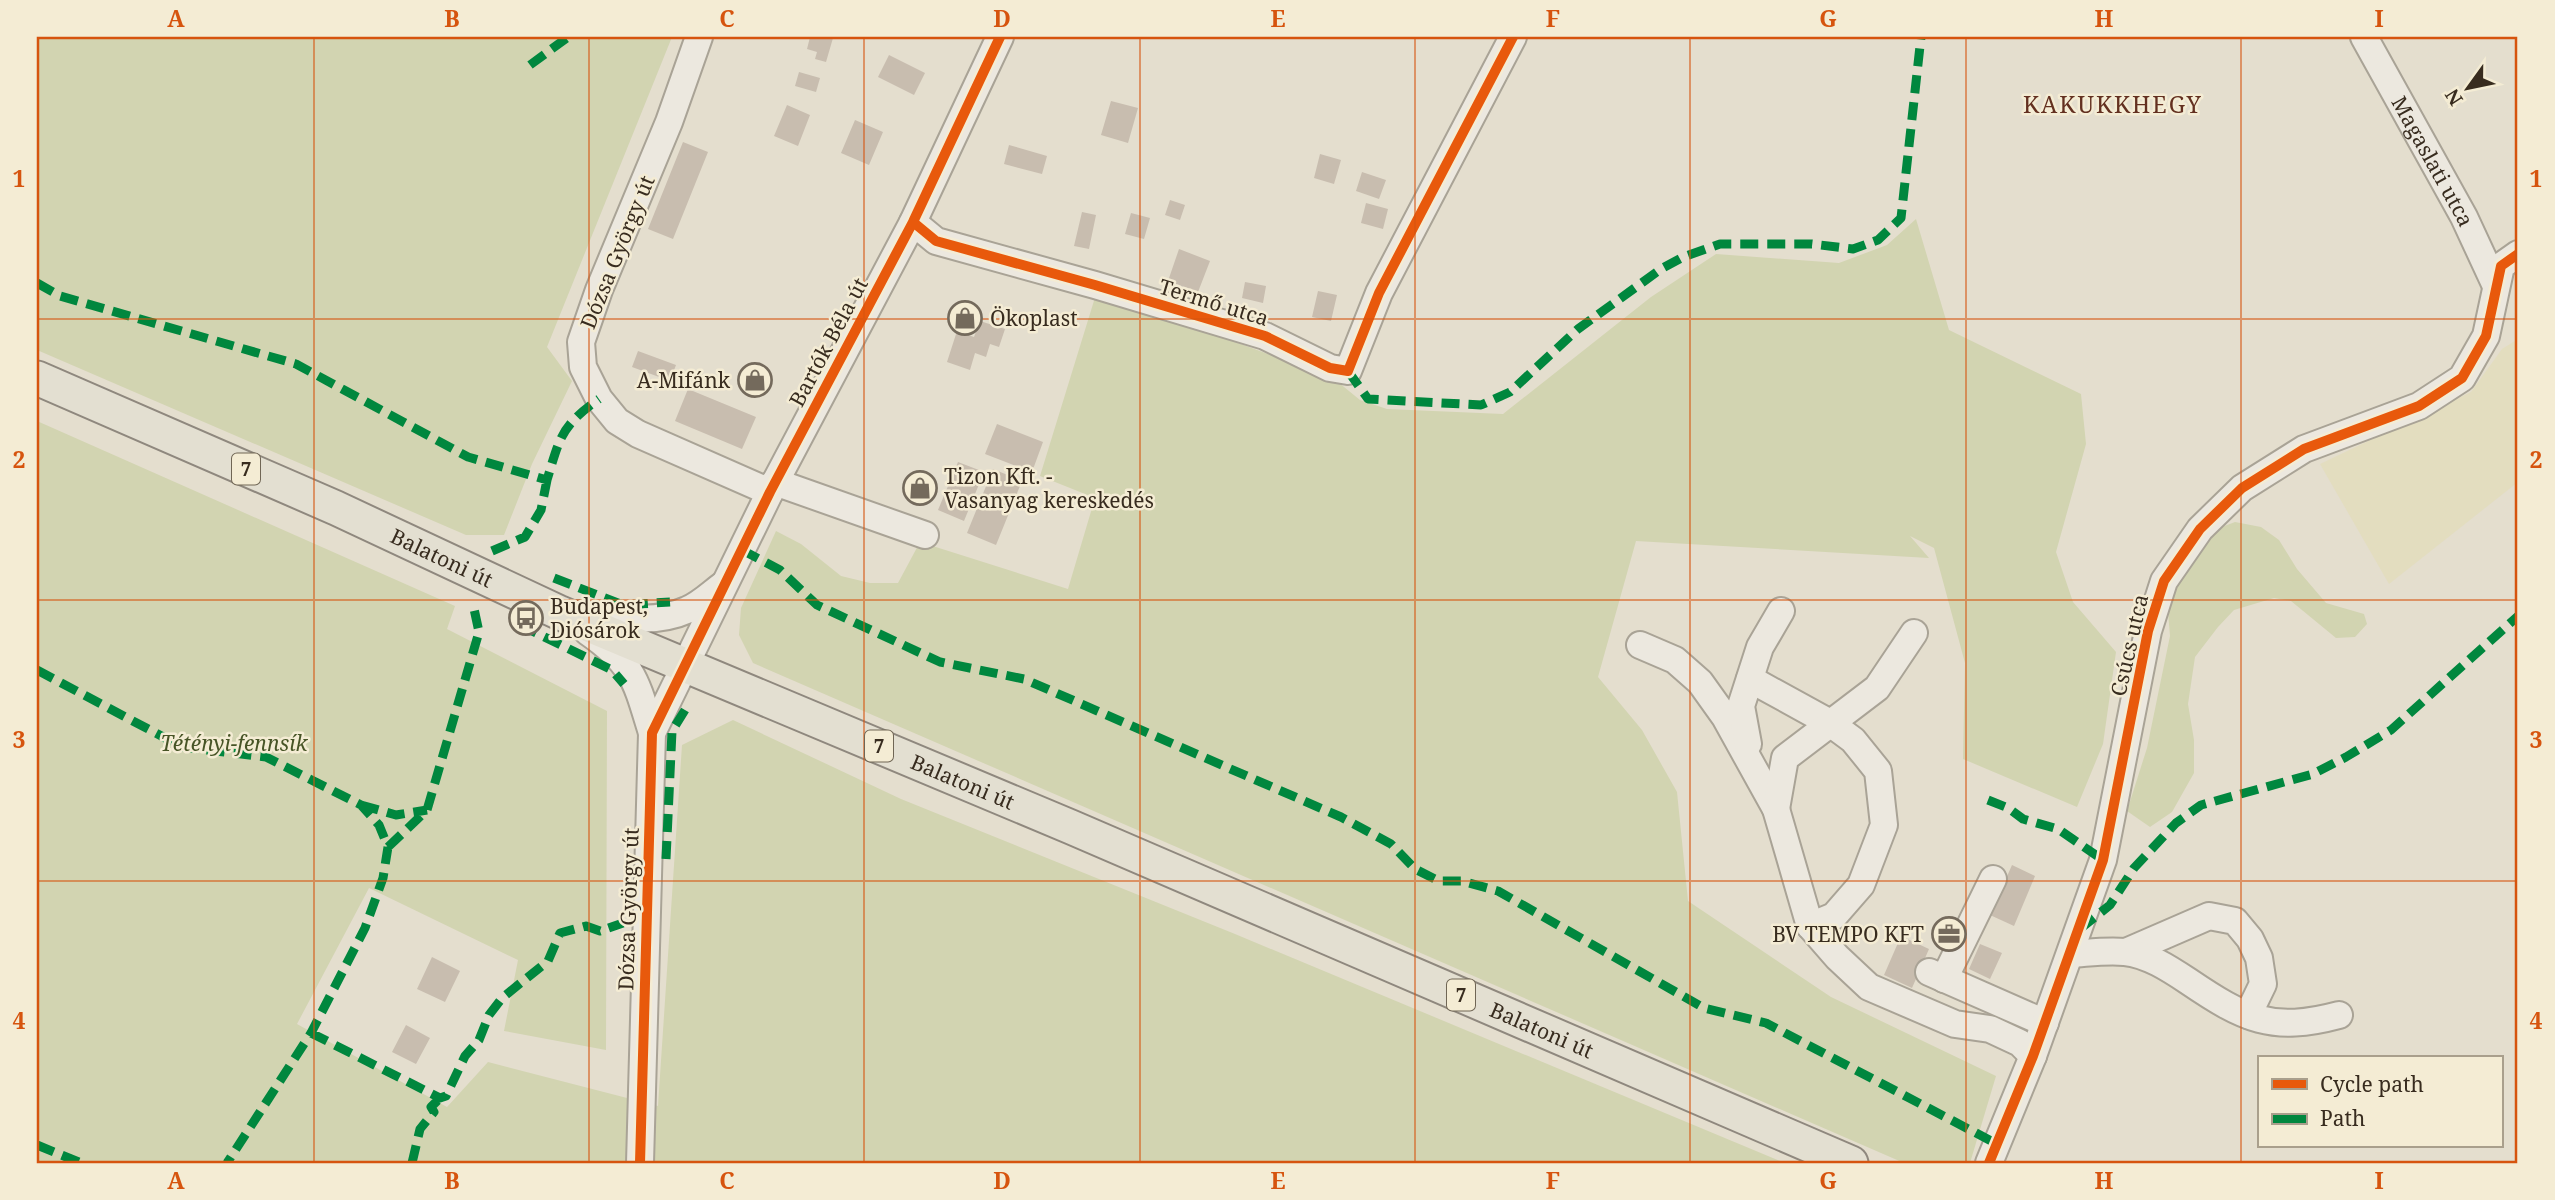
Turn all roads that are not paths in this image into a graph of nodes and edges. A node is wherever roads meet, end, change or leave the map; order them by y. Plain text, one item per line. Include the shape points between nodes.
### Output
1 (699, 37) edge
2 (1000, 37) edge
3 (1513, 37) edge
4 (2364, 37) edge
5 (913, 222) junction
6 (2518, 254) edge
7 (2496, 286) junction
8 (37, 377) edge
9 (773, 487) junction
10 (925, 535) dead end
11 (724, 584) junction
12 (1781, 611) dead end
13 (558, 612) junction
14 (1913, 633) dead end
15 (1640, 645) dead end
16 (687, 665) junction
17 (1750, 679) junction
18 (1830, 723) junction
19 (652, 733) junction
20 (1751, 760) junction
21 (1776, 809) junction
22 (1993, 879) dead end
23 (1810, 926) junction
24 (2126, 952) junction
25 (2071, 954) junction
26 (2248, 1015) junction
27 (2339, 1015) dead end
28 (2045, 1023) junction
29 (2034, 1056) junction
30 (640, 1163) edge
31 (1851, 1163) edge
32 (1989, 1163) edge

1 - 9 street, Dózsa György út via 581,342 583,367 599,399 617,421 638,434
2 - 5 street, Bartók Béla út
3 - 5 street, Termő utca via 1379,293 1348,371 1330,368 1252,333 936,241
4 - 7 street, Magaslati utca
5 - 9 street, Bartók Béla út
6 - 7 street, Csúcs utca via 2501,266
7 - 25 street, Csúcs utca via 2486,336 2462,378 2419,406 2304,449 2242,488 2200,529 2164,581 2148,631 2102,860
8 - 13 main road, Balatoni út / 7 via 336,508
9 - 10 street, Dózsa György út
9 - 11 street, Bartók Béla út
11 - 13 street via 688,610 673,615 622,618
11 - 16 street, Bartók Béla út
12 - 17 street via 1760,647
13 - 16 main road, Balatoni út / 7
13 - 19 street via 627,664
14 - 18 street via 1877,688
15 - 20 street via 1675,660 1700,682
16 - 19 street, Dózsa György út
16 - 31 main road, Balatoni út / 7
17 - 18 street
17 - 20 street via 1741,706
18 - 21 street via 1785,758
18 - 23 street via 1853,740 1878,771 1884,825 1861,885 1834,916
19 - 30 street, Dózsa György út
20 - 21 street
21 - 23 street
22 - 28 street via 1937,975
23 - 29 street via 1869,987 1955,1024 1990,1029 2020,1043
24 - 25 street
24 - 26 street via 2168,967 2216,1000
24 - 26 street via 2209,916 2235,921 2259,958 2263,984
25 - 28 street, Csúcs utca
26 - 27 street via 2265,1023 2303,1025
28 - 29 street, Csúcs utca
29 - 32 street, Csúcs utca

